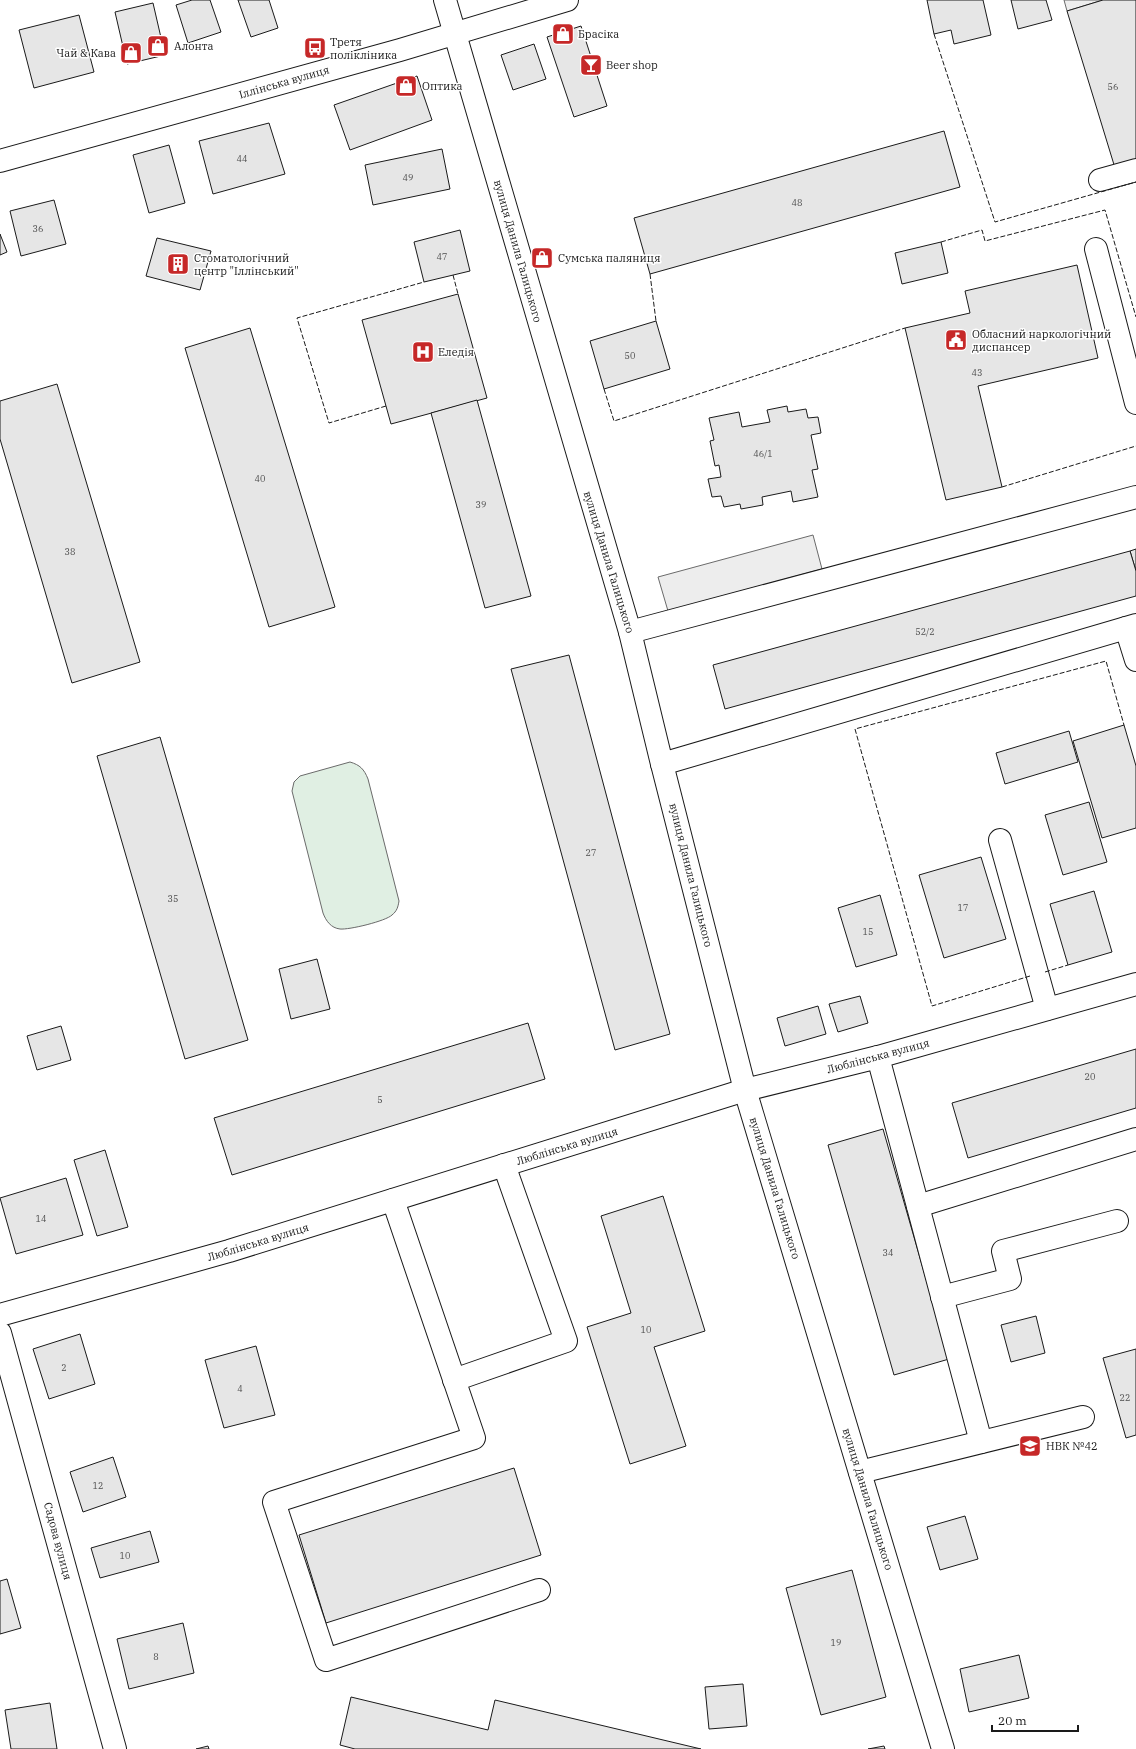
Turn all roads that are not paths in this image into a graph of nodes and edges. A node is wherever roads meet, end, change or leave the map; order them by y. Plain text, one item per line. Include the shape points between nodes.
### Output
1 (445, 0) edge
2 (567, 0) edge
3 (455, 34) junction
4 (0, 161) edge
5 (1136, 170) edge
6 (1100, 180) dead end
7 (1096, 249) dead end
8 (1136, 403) edge
9 (1136, 497) edge
10 (1131, 626) edge
11 (630, 632) junction
12 (1136, 660) edge
13 (662, 764) junction
14 (1000, 840) dead end
15 (1136, 984) edge
16 (1047, 1009) junction
17 (878, 1057) junction
18 (745, 1090) junction
19 (1136, 1139) edge
20 (504, 1165) junction
21 (393, 1200) junction
22 (918, 1206) junction
23 (1117, 1221) dead end
24 (942, 1297) junction
25 (0, 1316) edge
26 (0, 1333) edge
27 (454, 1380) junction
28 (1083, 1417) dead end
29 (981, 1442) junction
30 (860, 1472) junction
31 (539, 1590) dead end
32 (115, 1749) edge
33 (943, 1749) edge

1 - 3 street, вулиця Данила Галицького
2 - 3 street, Іллінська вулиця
3 - 4 street, Іллінська вулиця
3 - 11 street, вулиця Данила Галицького
5 - 6 street
7 - 8 street
9 - 11 street
10 - 12 street
10 - 13 street
11 - 13 street, вулиця Данила Галицького
13 - 18 street, вулиця Данила Галицького
14 - 16 street
15 - 16 street, Люблінська вулиця
16 - 17 street, Люблінська вулиця
17 - 18 street, Люблінська вулиця
17 - 22 street
18 - 20 street, Люблінська вулиця
18 - 30 street, вулиця Данила Галицького
19 - 22 street
20 - 21 street, Люблінська вулиця
20 - 27 street via 566,1341
21 - 25 street, Люблінська вулиця via 230,1251
21 - 27 street
22 - 24 street
23 - 24 street via 1002,1252 1010,1279
24 - 29 street
26 - 32 street, Садова вулиця
27 - 31 street via 474,1438 274,1502 326,1660
28 - 29 street
29 - 30 street
30 - 33 street, вулиця Данила Галицького

